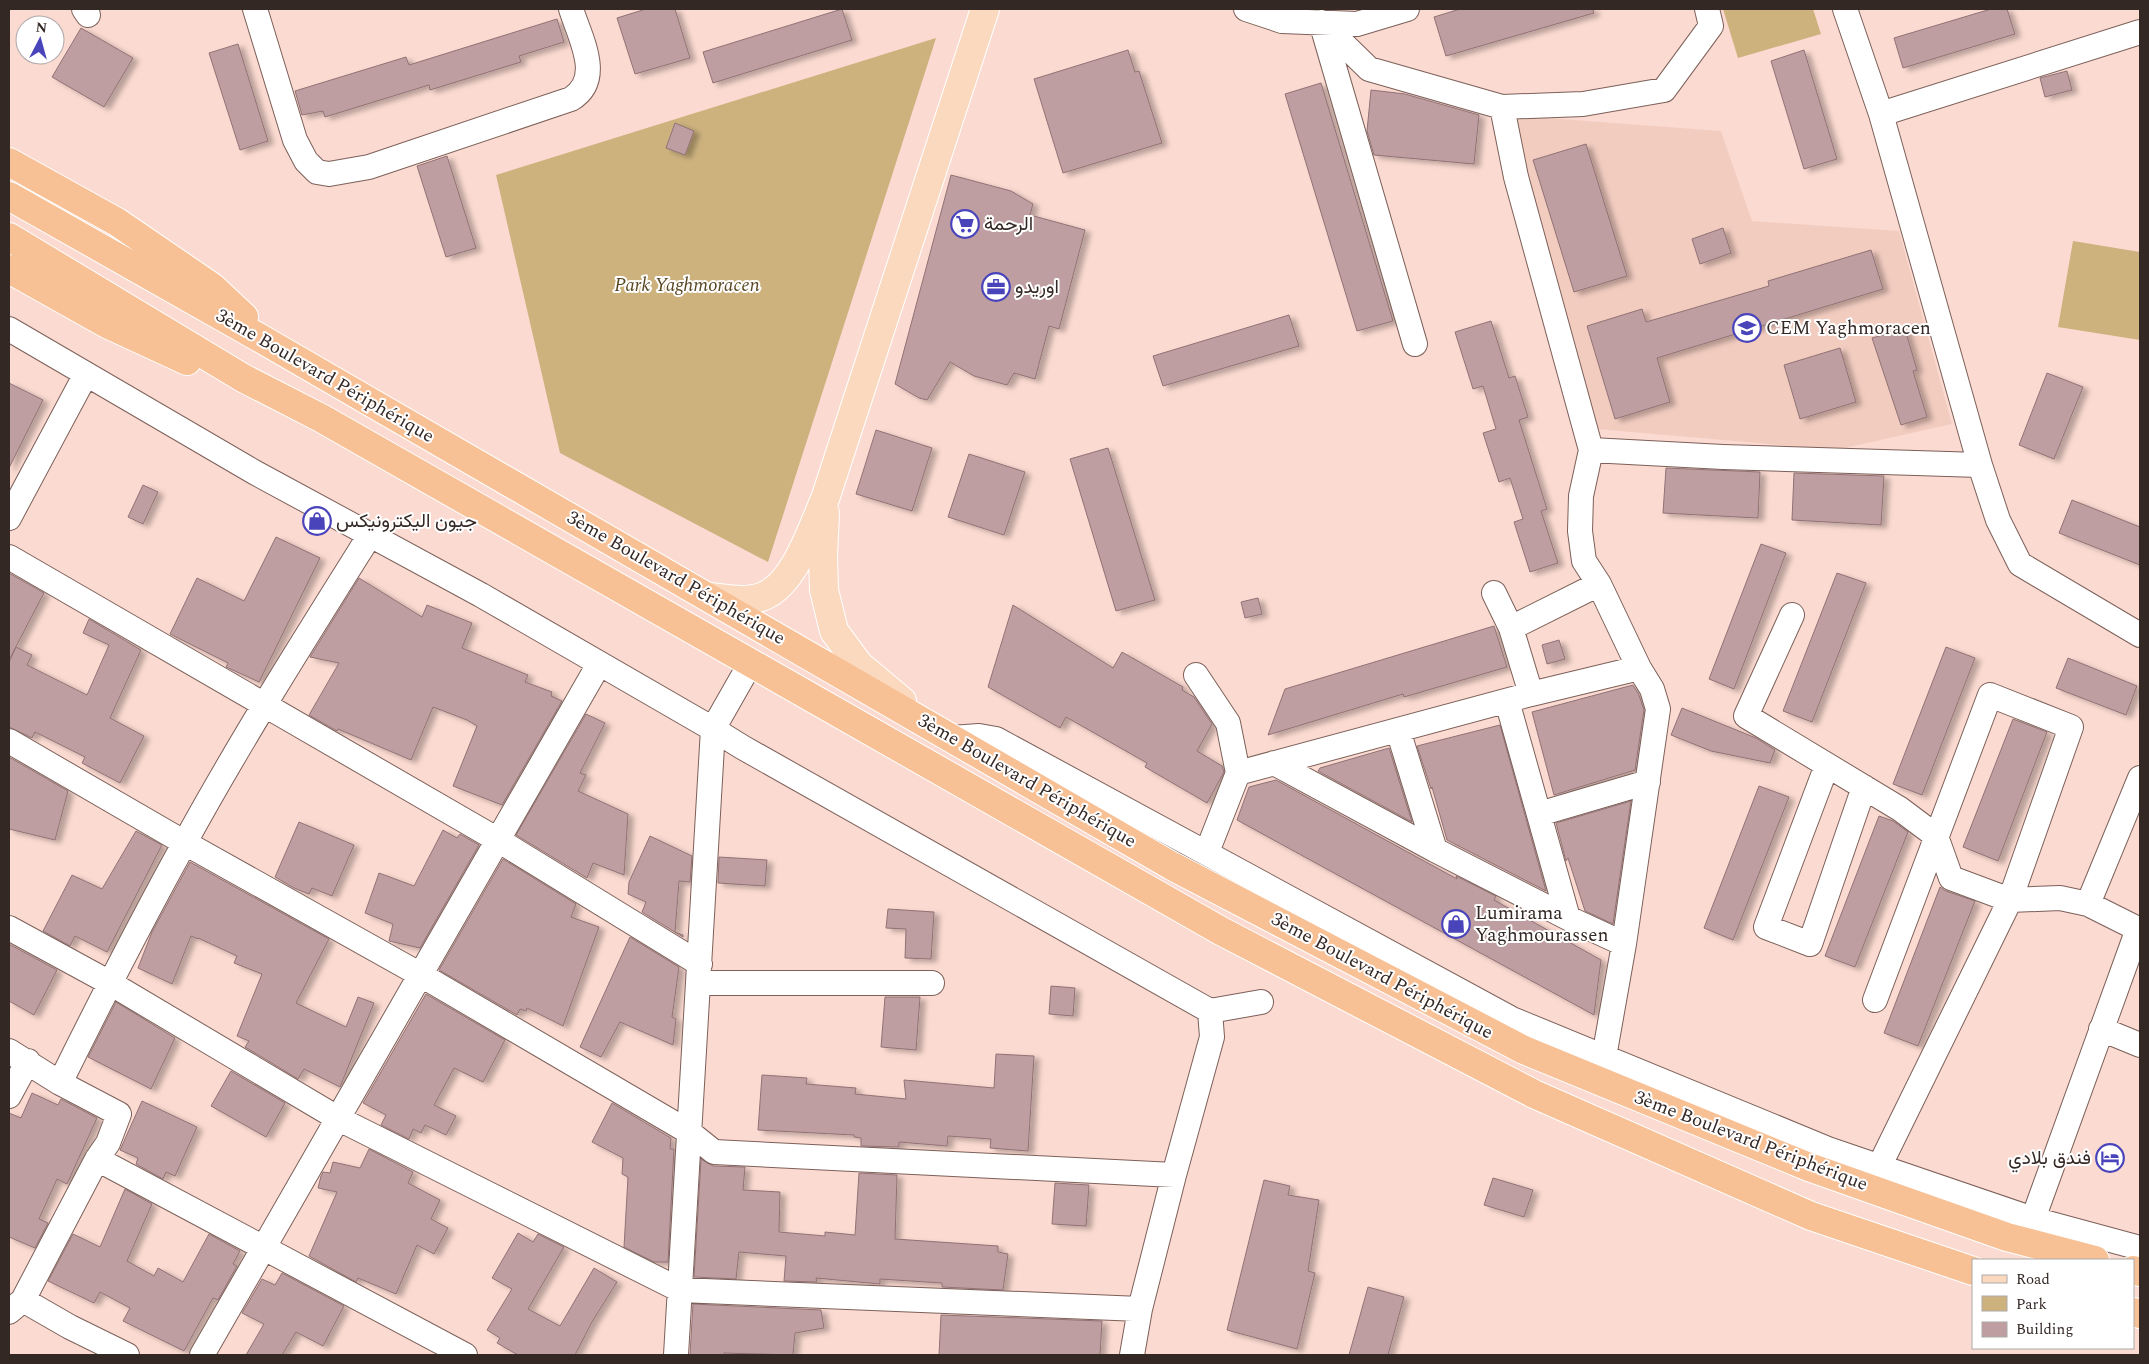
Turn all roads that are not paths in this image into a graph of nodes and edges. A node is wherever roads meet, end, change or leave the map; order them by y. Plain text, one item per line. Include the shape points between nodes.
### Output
1 (255, 9) edge
2 (571, 9) edge
3 (986, 9) edge
4 (1246, 9) edge
5 (1407, 9) edge
6 (1708, 9) edge
7 (1845, 9) edge
8 (1321, 22) junction
9 (2140, 32) edge
10 (1502, 106) junction
11 (1881, 114) junction
12 (9, 162) edge
13 (9, 196) edge
14 (9, 237) edge
15 (9, 269) edge
16 (9, 329) edge
17 (258, 337) junction
18 (1415, 344) dead end
19 (86, 374) junction
20 (243, 378) junction
21 (1591, 450) junction
22 (1980, 465) junction
23 (825, 500) junction
24 (9, 518) edge
25 (370, 535) junction
26 (9, 557) edge
27 (1599, 584) junction
28 (1494, 593) dead end
29 (710, 597) junction
30 (1792, 615) dead end
31 (1511, 628) junction
32 (2140, 634) edge
33 (598, 664) junction
34 (750, 664) junction
35 (1639, 668) junction
36 (1196, 675) dead end
37 (1531, 694) junction
38 (1507, 700) junction
39 (264, 706) junction
40 (713, 729) junction
41 (1398, 730) junction
42 (952, 738) junction
43 (9, 741) edge
44 (1274, 763) junction
45 (1827, 765) junction
46 (1238, 773) junction
47 (2140, 778) edge
48 (1648, 782) junction
49 (1864, 787) junction
50 (1539, 814) junction
51 (1936, 836) junction
52 (498, 840) junction
53 (185, 843) junction
54 (1435, 850) junction
55 (1207, 852) junction
56 (2010, 900) junction
57 (2088, 904) junction
58 (1568, 918) junction
59 (9, 928) edge
60 (2139, 929) edge
61 (1624, 944) junction
62 (700, 974) junction
63 (421, 975) junction
64 (932, 983) dead end
65 (110, 984) junction
66 (1875, 1000) dead end
67 (1261, 1002) dead end
68 (1210, 1011) junction
69 (2101, 1029) junction
70 (2140, 1045) edge
71 (19, 1056) edge
72 (1604, 1057) junction
73 (60, 1082) junction
74 (9, 1096) edge
75 (339, 1119) junction
76 (689, 1132) junction
77 (97, 1159) junction
78 (1879, 1167) junction
79 (1174, 1174) junction
80 (2032, 1219) junction
81 (265, 1247) junction
82 (2140, 1248) edge
83 (2091, 1259) edge
84 (1972, 1271) edge
85 (680, 1290) junction
86 (16, 1306) edge
87 (1140, 1310) junction
88 (70, 1327) junction
89 (90, 1355) edge
90 (128, 1355) edge
91 (202, 1355) edge
92 (465, 1355) edge
93 (676, 1355) edge
94 (1132, 1355) edge

1 - 2 street via 295,140 306,161 317,172 329,174 369,167 581,93 586,84 588,61
3 - 23 main road
4 - 8 street via 1282,21
5 - 8 street via 1357,24
6 - 10 street via 1711,26 1664,90 1583,104
7 - 11 street
8 - 10 street via 1369,69
8 - 18 street
9 - 11 street
10 - 21 street via 1516,177
11 - 22 street
12 - 17 highway via 118,222 176,261 235,307
13 - 17 highway, 3ème Boulevard Périphérique
14 - 20 highway, 3ème Boulevard Périphérique
15 - 20 highway via 107,324 171,355 203,368
16 - 19 street
17 - 29 highway, 3ème Boulevard Périphérique
19 - 24 street
19 - 25 street
20 - 34 highway, 3ème Boulevard Périphérique via 321,418
21 - 22 street
21 - 27 street via 1581,496 1580,531 1584,560
22 - 32 street via 1998,520 2020,564
23 - 29 main road via 798,559 780,586 764,596 743,600
23 - 42 main road via 824,590 834,631 859,665
25 - 33 street
25 - 39 street
26 - 39 street
27 - 31 street
27 - 35 street
28 - 31 street
29 - 42 highway, 3ème Boulevard Périphérique
30 - 45 street via 1746,716
31 - 37 street
33 - 40 street
33 - 52 street
34 - 40 street
34 - 84 highway, 3ème Boulevard Périphérique via 1221,931 1534,1094 1811,1216
35 - 37 street
35 - 48 street via 1652,689 1658,709
36 - 46 street via 1228,723
37 - 38 street
38 - 41 street
38 - 50 street
39 - 52 street
39 - 53 street
40 - 62 street
40 - 68 street
41 - 44 street
41 - 54 street
42 - 55 street via 979,736 996,739
42 - 83 highway, 3ème Boulevard Périphérique via 1172,866 1524,1050 1809,1167 2007,1237
43 - 53 street
44 - 46 street
44 - 54 street
45 - 49 street
45 - 49 street via 1766,927 1810,944
46 - 55 street
47 - 57 street
48 - 50 street
48 - 61 street
49 - 51 street
50 - 58 street
51 - 56 street via 1951,878
51 - 56 street via 1990,695 2071,726
51 - 66 street
52 - 62 street
52 - 63 street
53 - 63 street
53 - 65 street
54 - 58 street
55 - 72 street via 1512,1019
56 - 57 street via 2060,898
56 - 78 street
57 - 60 street
58 - 61 street
59 - 65 street
60 - 69 street
61 - 72 street
62 - 64 street
62 - 76 street
63 - 75 street
63 - 76 street
65 - 73 street
65 - 75 street
67 - 68 street
68 - 79 street via 1212,1037
69 - 70 street
69 - 80 street
71 - 73 street
71 - 74 street
72 - 78 street
73 - 77 street via 120,1114 108,1143
75 - 81 street
75 - 85 street
76 - 79 street via 714,1152
76 - 85 street
77 - 81 street
77 - 86 street
78 - 80 street
79 - 87 street
80 - 82 street
81 - 91 street
81 - 92 street
85 - 87 street
85 - 93 street
86 - 88 street
87 - 94 street
88 - 89 street
88 - 90 street

